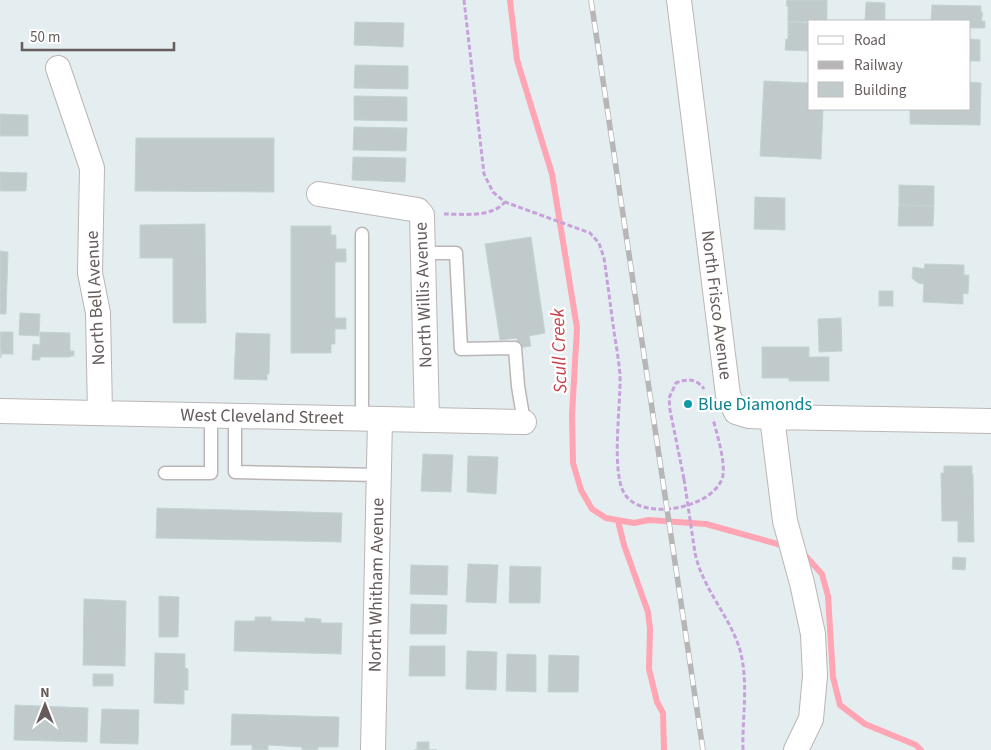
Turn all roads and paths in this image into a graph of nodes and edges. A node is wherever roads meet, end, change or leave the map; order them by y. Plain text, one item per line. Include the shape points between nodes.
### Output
1 (464, 0) edge
2 (679, 0) edge
3 (58, 68) dead end
4 (319, 194) dead end
5 (505, 202) junction
6 (422, 215) junction
7 (362, 234) dead end
8 (423, 253) junction
9 (706, 392) dead end
10 (0, 410) edge
11 (711, 411) dead end
12 (100, 413) junction
13 (211, 416) junction
14 (235, 416) junction
15 (772, 417) junction
16 (371, 419) junction
17 (427, 420) junction
18 (991, 421) edge
19 (524, 422) joint
20 (165, 474) dead end
21 (379, 475) junction
22 (373, 750) edge
23 (743, 750) edge
24 (796, 750) edge

1 - 5 path via 484,174 493,192
2 - 15 street, North Frisco Avenue via 728,395 736,412
3 - 12 street, North Bell Avenue via 92,168 90,273 98,314
4 - 6 street, North Willis Avenue via 418,210
5 - 6 path via 492,211 480,213
5 - 11 path via 590,233 599,243 604,258 620,375 618,464 624,494 637,505 650,510 679,508 714,490 723,476
6 - 8 street, North Willis Avenue
7 - 16 lane
8 - 17 street, North Willis Avenue
8 - 19 lane via 456,253 460,349 515,348
9 - 23 path, bridge via 701,384 684,380 676,383 669,398 702,579 740,649 746,699
10 - 12 street, West Cleveland Street
12 - 13 street, West Cleveland Street
13 - 14 street, West Cleveland Street
13 - 20 lane via 211,474
14 - 16 street, West Cleveland Street
14 - 21 lane via 235,472
15 - 18 street
15 - 24 street via 785,521 813,634 815,676 811,719
16 - 17 street, West Cleveland Street
16 - 21 street, North Whitham Avenue
17 - 19 street, West Cleveland Street
21 - 22 street, North Whitham Avenue

